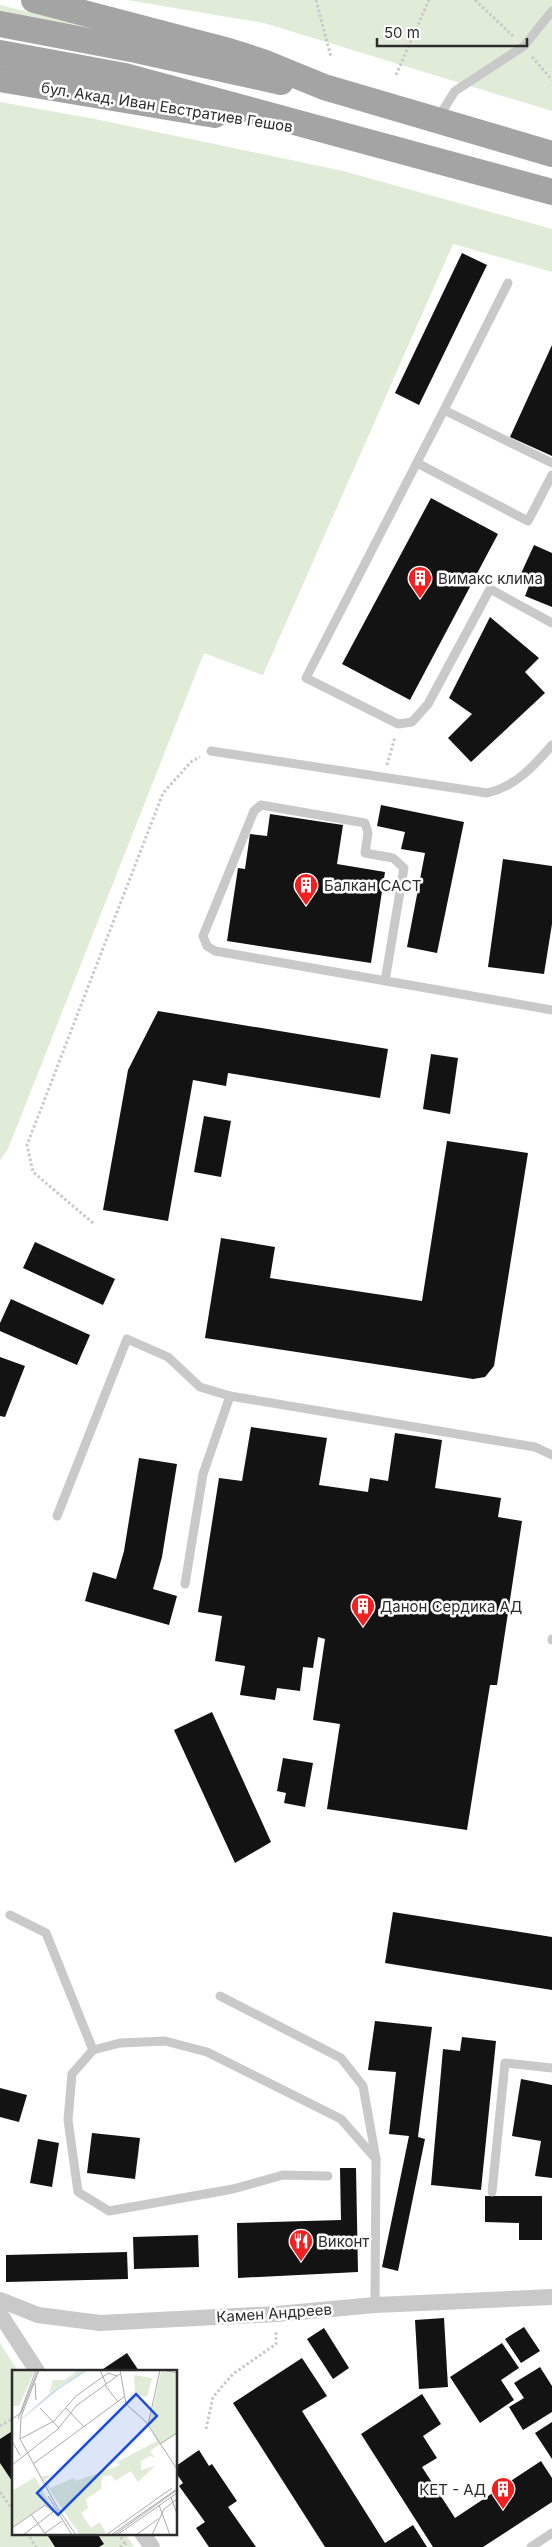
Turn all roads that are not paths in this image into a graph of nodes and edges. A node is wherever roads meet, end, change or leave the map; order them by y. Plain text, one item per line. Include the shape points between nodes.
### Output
1 (34, 0) edge
2 (552, 11) edge
3 (0, 24) edge
4 (0, 53) edge
5 (0, 79) edge
6 (324, 87) junction
7 (438, 119) junction
8 (334, 134) junction
9 (552, 154) edge
10 (552, 192) edge
11 (508, 283) dead end
12 (444, 410) junction
13 (417, 463) junction
14 (552, 463) edge
15 (552, 475) edge
16 (552, 623) edge
17 (552, 745) edge
18 (211, 751) road end
19 (385, 981) junction
20 (552, 1010) edge
21 (230, 1396) junction
22 (552, 1455) edge
23 (57, 1516) dead end
24 (186, 1584) dead end
25 (10, 1915) dead end
26 (220, 1996) dead end
27 (93, 2050) junction
28 (552, 2068) edge
29 (376, 2159) junction
30 (328, 2176) dead end
31 (492, 2192) dead end
32 (552, 2297) edge
33 (0, 2300) edge
34 (375, 2305) junction
35 (0, 2314) edge
36 (36, 2370) edge
37 (143, 2534) edge
38 (552, 2534) edge
39 (152, 2547) edge
40 (531, 2547) edge

1 - 6 main road via 229,51
2 - 7 lane via 524,46 455,91
3 - 6 main road via 136,50 274,82
4 - 8 main road, бул. Акад. Иван Евстратиев Гешов via 125,76
5 - 8 main road, бул. Акад. Иван Евстратиев Гешов
6 - 7 main road
7 - 9 main road
8 - 10 main road, бул. Акад. Иван Евстратиев Гешов
11 - 12 lane
12 - 13 lane
12 - 14 lane
13 - 15 lane via 528,521
13 - 16 lane via 306,678 398,724 412,722 428,704 490,589
17 - 18 lane via 531,770 503,789 487,794
19 - 19 lane via 404,868 393,858 365,853 368,833 365,823 262,805 254,811 203,936 207,946 214,951
19 - 20 lane
21 - 22 lane via 535,1447
21 - 23 lane via 200,1387 168,1357 127,1339
21 - 24 lane via 204,1474
25 - 27 lane via 46,1933
26 - 29 lane via 341,2058 363,2086
27 - 29 lane via 120,2043 165,2041 207,2052 341,2119
27 - 30 lane via 72,2074 68,2120 78,2192 108,2211 233,2189 283,2175
28 - 31 lane via 505,2063
29 - 34 lane
32 - 34 street, Камен Андреев
33 - 34 street, Камен Андреев via 38,2316 100,2323 277,2314
35 - 36 street
37 - 39 street
38 - 40 lane

